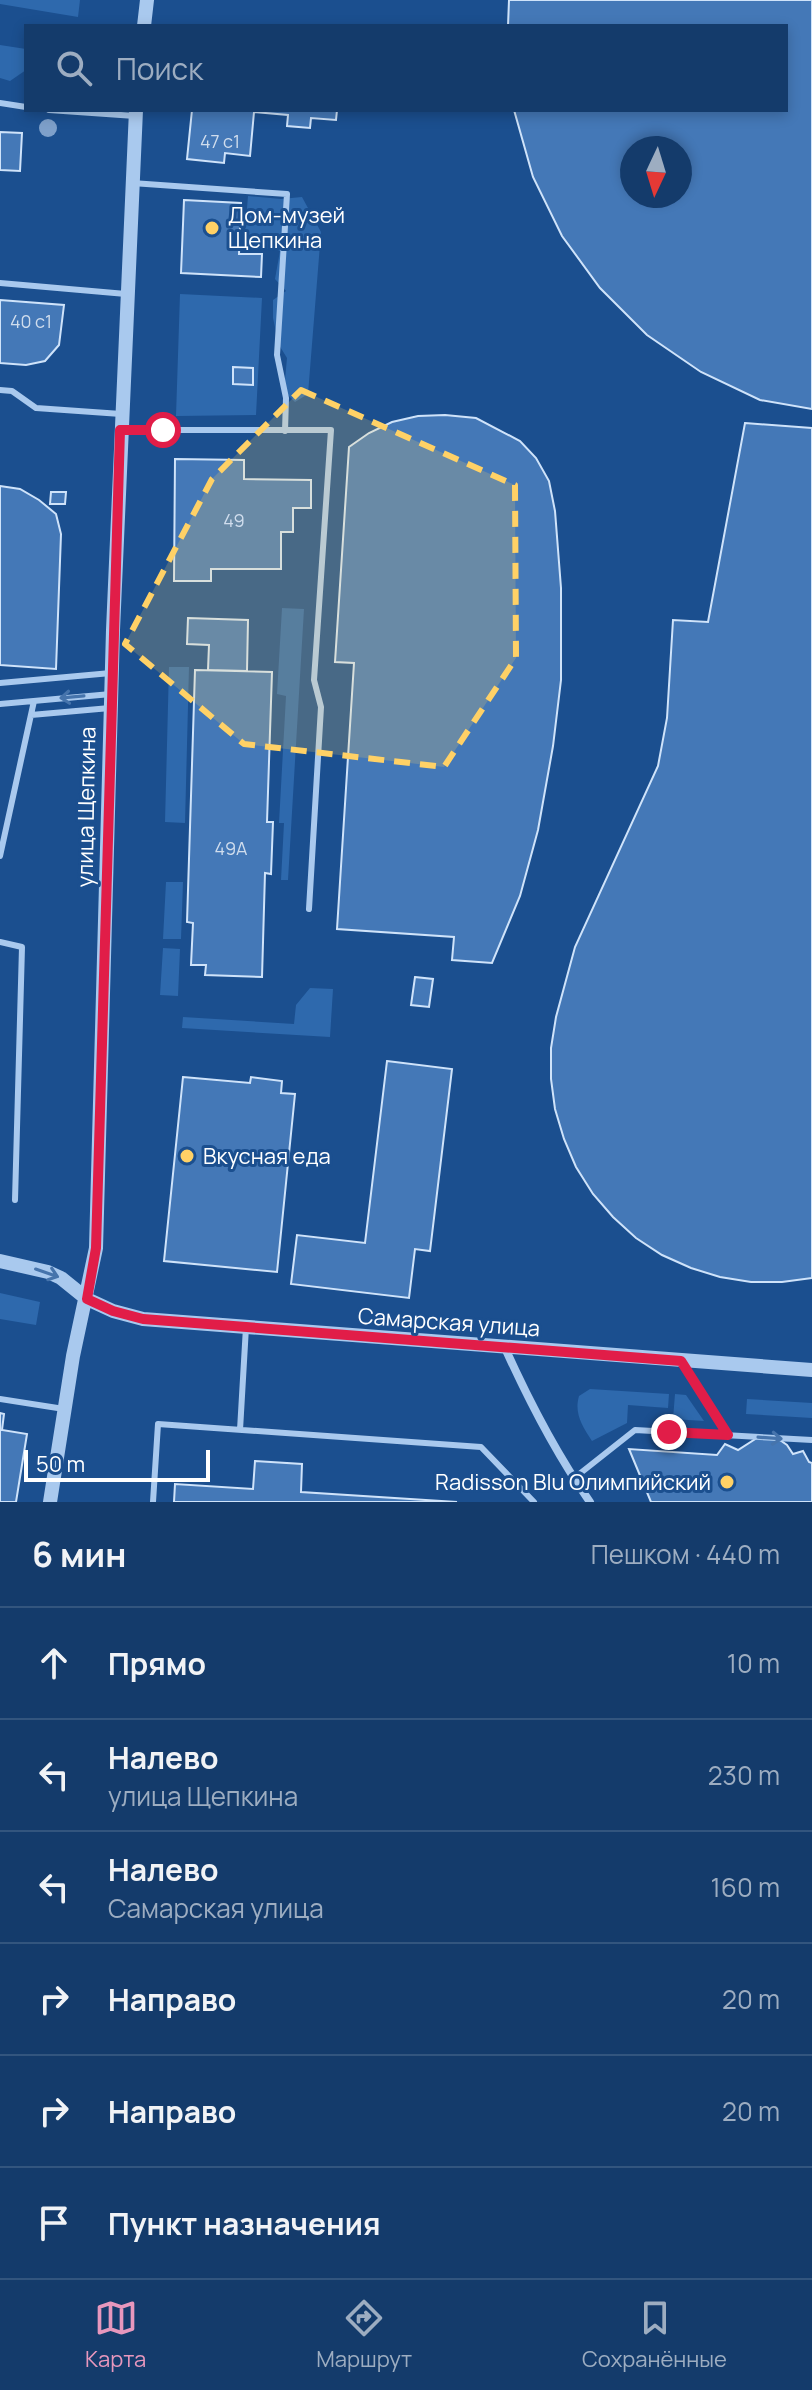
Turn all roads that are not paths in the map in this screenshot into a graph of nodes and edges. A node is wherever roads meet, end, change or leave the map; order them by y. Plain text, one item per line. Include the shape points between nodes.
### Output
1 (147, 0) edge
2 (144, 24) edge
3 (0, 103) edge
4 (24, 107) edge
5 (107, 112) edge
6 (136, 113) edge
7 (132, 183) junction
8 (0, 283) edge
9 (126, 294) junction
10 (0, 390) edge
11 (121, 414) junction
12 (120, 430) junction
13 (285, 431) junction
14 (111, 673) junction
15 (0, 683) edge
16 (34, 701) junction
17 (110, 701) junction
18 (0, 704) edge
19 (31, 715) junction
20 (0, 856) edge
21 (309, 909) dead end
22 (0, 942) edge
23 (15, 1200) dead end
24 (0, 1261) edge
25 (87, 1299) junction
26 (246, 1327) junction
27 (505, 1348) junction
28 (681, 1361) junction
29 (812, 1370) edge
30 (0, 1399) edge
31 (64, 1409) junction
32 (240, 1430) junction
33 (728, 1435) junction
34 (812, 1440) edge
35 (573, 1479) junction
36 (50, 1502) edge
37 (153, 1502) edge
38 (534, 1502) edge
39 (590, 1502) edge

1 - 2 street
3 - 4 lane
5 - 6 lane
6 - 7 street, улица Щепкина
7 - 9 street, улица Щепкина
7 - 13 lane via 287,194 277,355 286,398
8 - 9 lane
9 - 11 street, улица Щепкина
10 - 11 lane via 12,391 36,408
11 - 12 street, улица Щепкина
12 - 13 lane
12 - 14 street, улица Щепкина
13 - 21 lane via 331,430 314,680 321,707
14 - 15 lane
14 - 17 street, улица Щепкина
17 -> 16 lane
16 - 18 lane
16 - 19 lane
17 - 19 lane
17 - 25 street, улица Щепкина via 96,1248
19 - 20 lane
22 - 23 lane via 22,947
24 -> 25 street, Самарская улица via 48,1272
25 - 26 street, Самарская улица via 143,1319
25 - 31 street, улица Щепкина
26 - 27 street, Самарская улица
26 - 32 lane
27 - 28 street, Самарская улица
27 - 35 street
28 - 29 street, Самарская улица
28 - 33 lane
30 - 31 lane
31 - 36 street, улица Щепкина
32 - 37 lane via 158,1424
32 - 38 lane via 481,1447
33 -> 34 lane
33 - 35 lane via 635,1430
35 - 39 street

